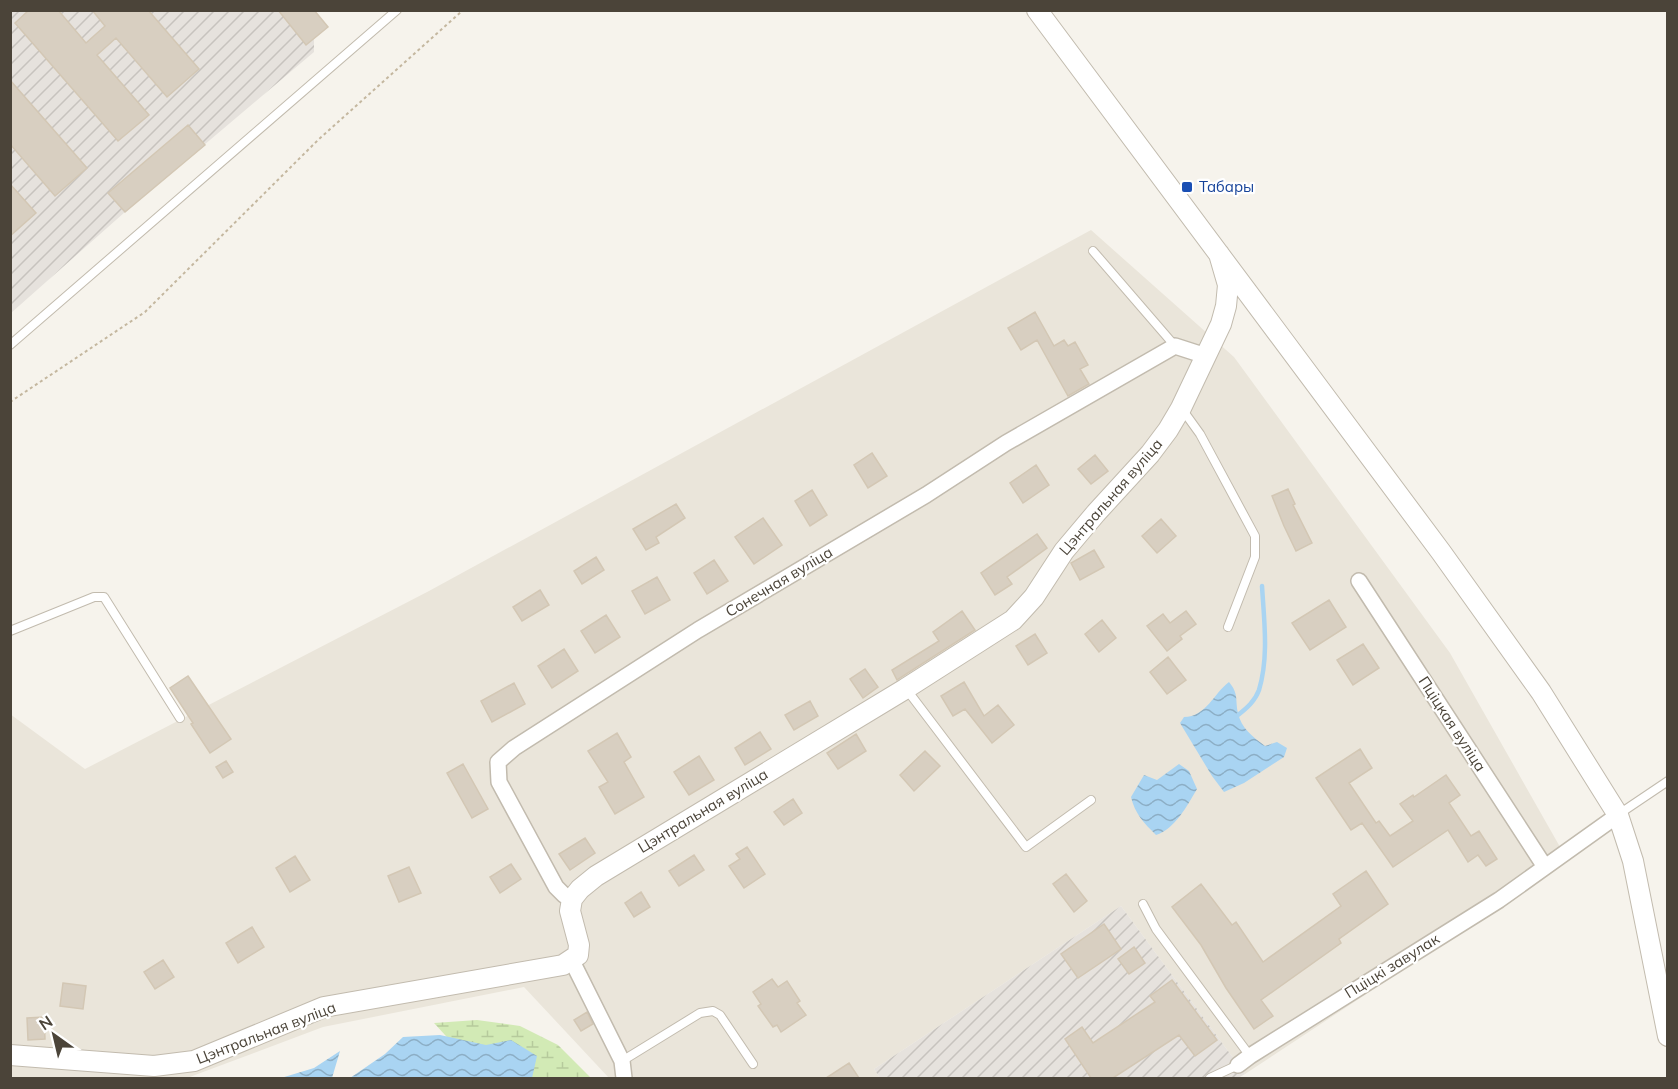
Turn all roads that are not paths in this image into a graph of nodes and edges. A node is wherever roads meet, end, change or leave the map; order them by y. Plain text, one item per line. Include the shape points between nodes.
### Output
1 (397, 10) edge
2 (1037, 10) edge
3 (1093, 251) dead end
4 (1219, 254) junction
5 (1271, 323) junction
6 (1221, 324) junction
7 (10, 345) edge
8 (1175, 346) junction
9 (1206, 356) junction
10 (1181, 408) junction
11 (1359, 581) dead end
12 (1228, 627) dead end
13 (10, 631) edge
14 (905, 689) junction
15 (180, 718) dead end
16 (1668, 781) edge
17 (1091, 800) dead end
18 (1617, 815) junction
19 (1545, 867) junction
20 (572, 899) junction
21 (1143, 904) dead end
22 (572, 961) junction
23 (1668, 1036) edge
24 (10, 1055) edge
25 (1244, 1060) junction
26 (622, 1061) junction
27 (753, 1064) dead end
28 (624, 1078) edge
29 (1210, 1078) edge

1 - 7 lane
2 - 4 street
3 - 8 lane
4 - 5 street
4 - 6 street, Цэнтральная вуліца via 1227,285
5 - 6 street via 1250,310 1241,310
5 - 18 street via 1541,692
6 - 9 street, Цэнтральная вуліца
8 - 9 street
8 - 20 street, Сонечная вуліца via 1006,443 698,630 513,748 498,762 499,782 556,886
9 - 10 street, Цэнтральная вуліца
10 - 12 lane via 1200,434 1255,536 1255,557
10 - 14 street, Цэнтральная вуліца via 1150,454 1064,551 1013,621
11 - 19 street, Пціцкая вуліца
13 - 15 lane via 94,597 104,597
14 - 17 lane via 1026,847
14 - 20 street, Цэнтральная вуліца via 596,876
16 - 18 lane
18 - 19 street, Пціцкі завулак
18 - 23 street via 1633,861
19 - 25 street, Пціцкі завулак
20 - 22 street via 570,911 579,945 578,955
21 - 25 lane via 1156,930
22 - 24 street, Цэнтральная вуліца via 526,973 324,1007 194,1060 154,1066
22 - 26 street
25 - 29 lane
26 - 27 lane via 700,1012 713,1011 720,1015
26 - 28 street

